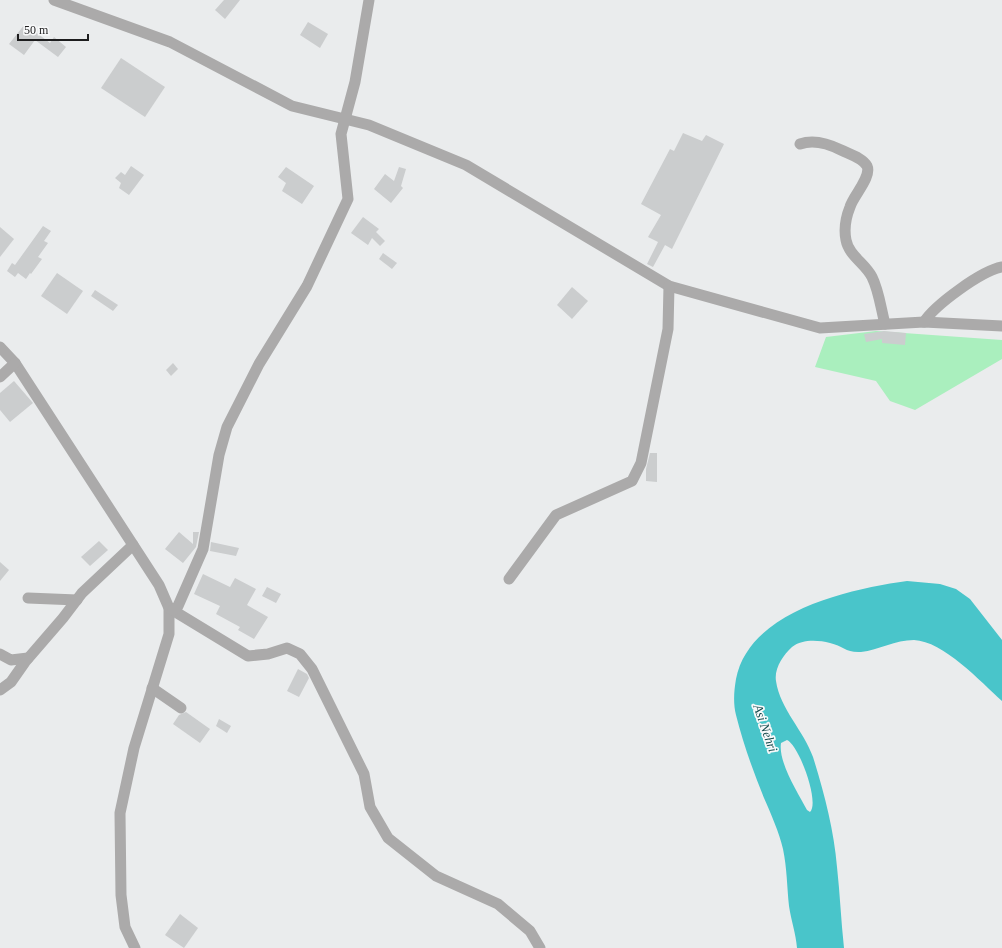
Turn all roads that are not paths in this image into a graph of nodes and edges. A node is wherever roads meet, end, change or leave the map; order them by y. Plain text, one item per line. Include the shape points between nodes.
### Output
1 (54, 0) edge
2 (365, 1) edge
3 (344, 118) junction
4 (800, 144) dead end
5 (1002, 268) edge
6 (669, 286) junction
7 (924, 322) junction
8 (885, 324) junction
9 (1002, 326) edge
10 (0, 346) edge
11 (15, 363) junction
12 (0, 377) edge
13 (133, 545) junction
14 (509, 580) dead end
15 (28, 598) dead end
16 (77, 600) junction
17 (171, 609) junction
18 (0, 654) edge
19 (28, 658) junction
20 (152, 688) junction
21 (0, 690) edge
22 (180, 708) dead end
23 (135, 948) edge
24 (540, 948) edge

1 - 3 street via 170,42 292,106
2 - 3 street via 355,82
3 - 6 street via 369,125 466,164
3 - 17 street via 341,134 348,199 306,286 259,364 226,428 203,549 178,606
4 - 8 street via 818,142 830,145 867,166 866,179 850,207 845,237 852,255 873,279
5 - 7 street via 987,272 939,304
6 - 8 street via 820,328
6 - 14 street via 668,329 641,463 632,482 556,516
7 - 8 street
7 - 9 street
10 - 11 street
11 - 12 street
11 - 13 street
13 - 16 street via 97,577
13 - 17 street
15 - 16 street
16 - 19 street
17 - 20 street via 169,634
17 - 24 street via 248,656 287,648 300,654 312,669 364,774 370,807 388,838 436,876 498,904 530,931
18 - 19 street via 12,660
19 - 21 street via 11,682
20 - 22 street
20 - 23 street via 134,748 120,813 121,895 125,927

